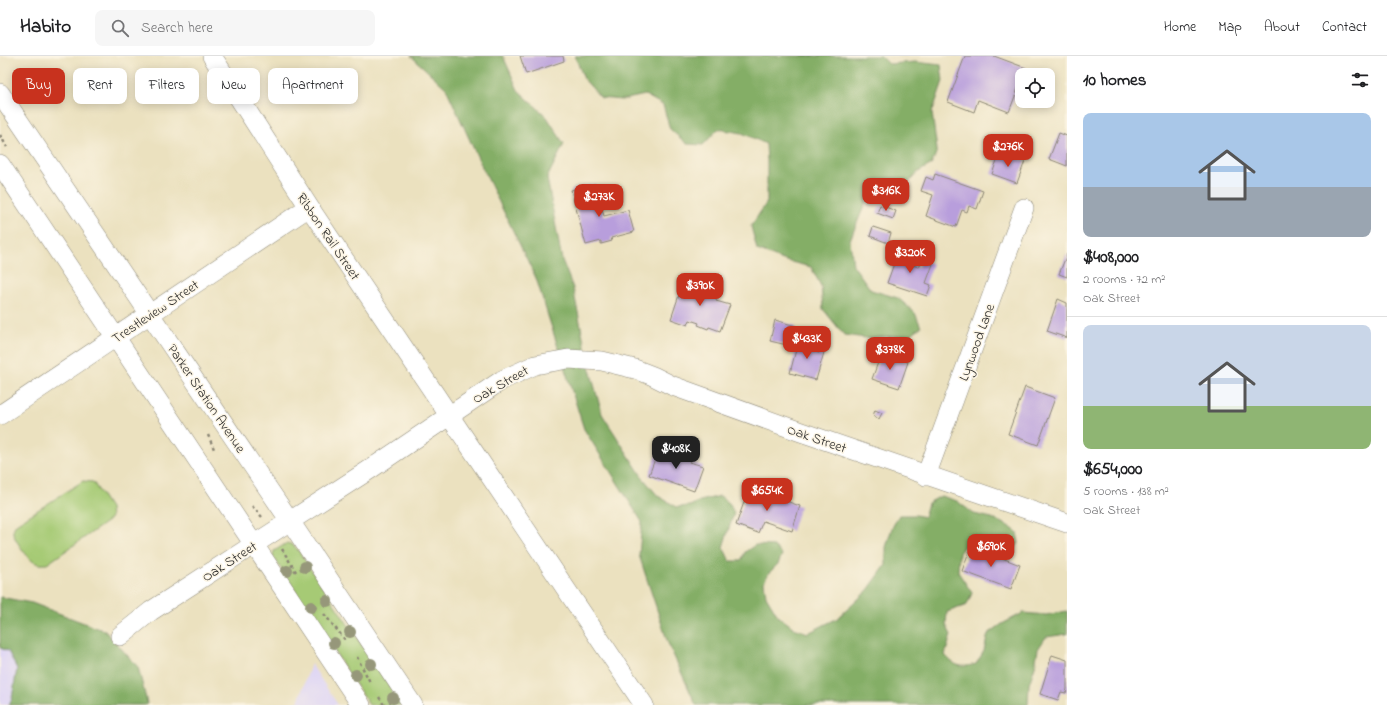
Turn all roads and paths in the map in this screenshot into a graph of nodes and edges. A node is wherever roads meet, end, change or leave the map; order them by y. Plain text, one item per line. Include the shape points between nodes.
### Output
1 (212, 56) edge
2 (0, 93) edge
3 (0, 164) edge
4 (309, 207) junction
5 (1024, 208) dead end
6 (150, 314) junction
7 (116, 337) junction
8 (0, 415) edge
9 (449, 416) junction
10 (207, 432) dead end
11 (216, 455) dead end
12 (926, 476) junction
13 (248, 500) dead end
14 (264, 520) dead end
15 (290, 520) junction
16 (1067, 523) edge
17 (254, 545) junction
18 (280, 546) dead end
19 (296, 573) dead end
20 (321, 610) dead end
21 (120, 636) dead end
22 (347, 642) dead end
23 (354, 652) dead end
24 (372, 686) dead end
25 (376, 692) dead end
26 (361, 705) edge
27 (384, 705) edge
28 (413, 705) edge
29 (644, 705) edge

1 - 4 street, Ribbon Rail Street
2 - 6 street, Parker Station Avenue
3 - 7 street
4 - 6 street, Trestleview Street
4 - 9 street, Ribbon Rail Street
5 - 12 street, Lynwood Lane
6 - 7 street, Trestleview Street
6 - 15 street, Parker Station Avenue
7 - 8 street, Trestleview Street
7 - 17 street
9 - 12 street, Oak Street via 502,380 535,365 568,359 602,361 635,369 673,386
9 - 15 street, Oak Street
9 - 29 street, Ribbon Rail Street
10 - 11 path
12 - 16 street, Oak Street
13 - 14 path
15 - 17 street, Oak Street
15 - 28 street, Parker Station Avenue
17 - 21 street, Oak Street via 150,611
17 - 26 street
18 - 19 path
20 - 22 path
23 - 24 path
25 - 27 path

